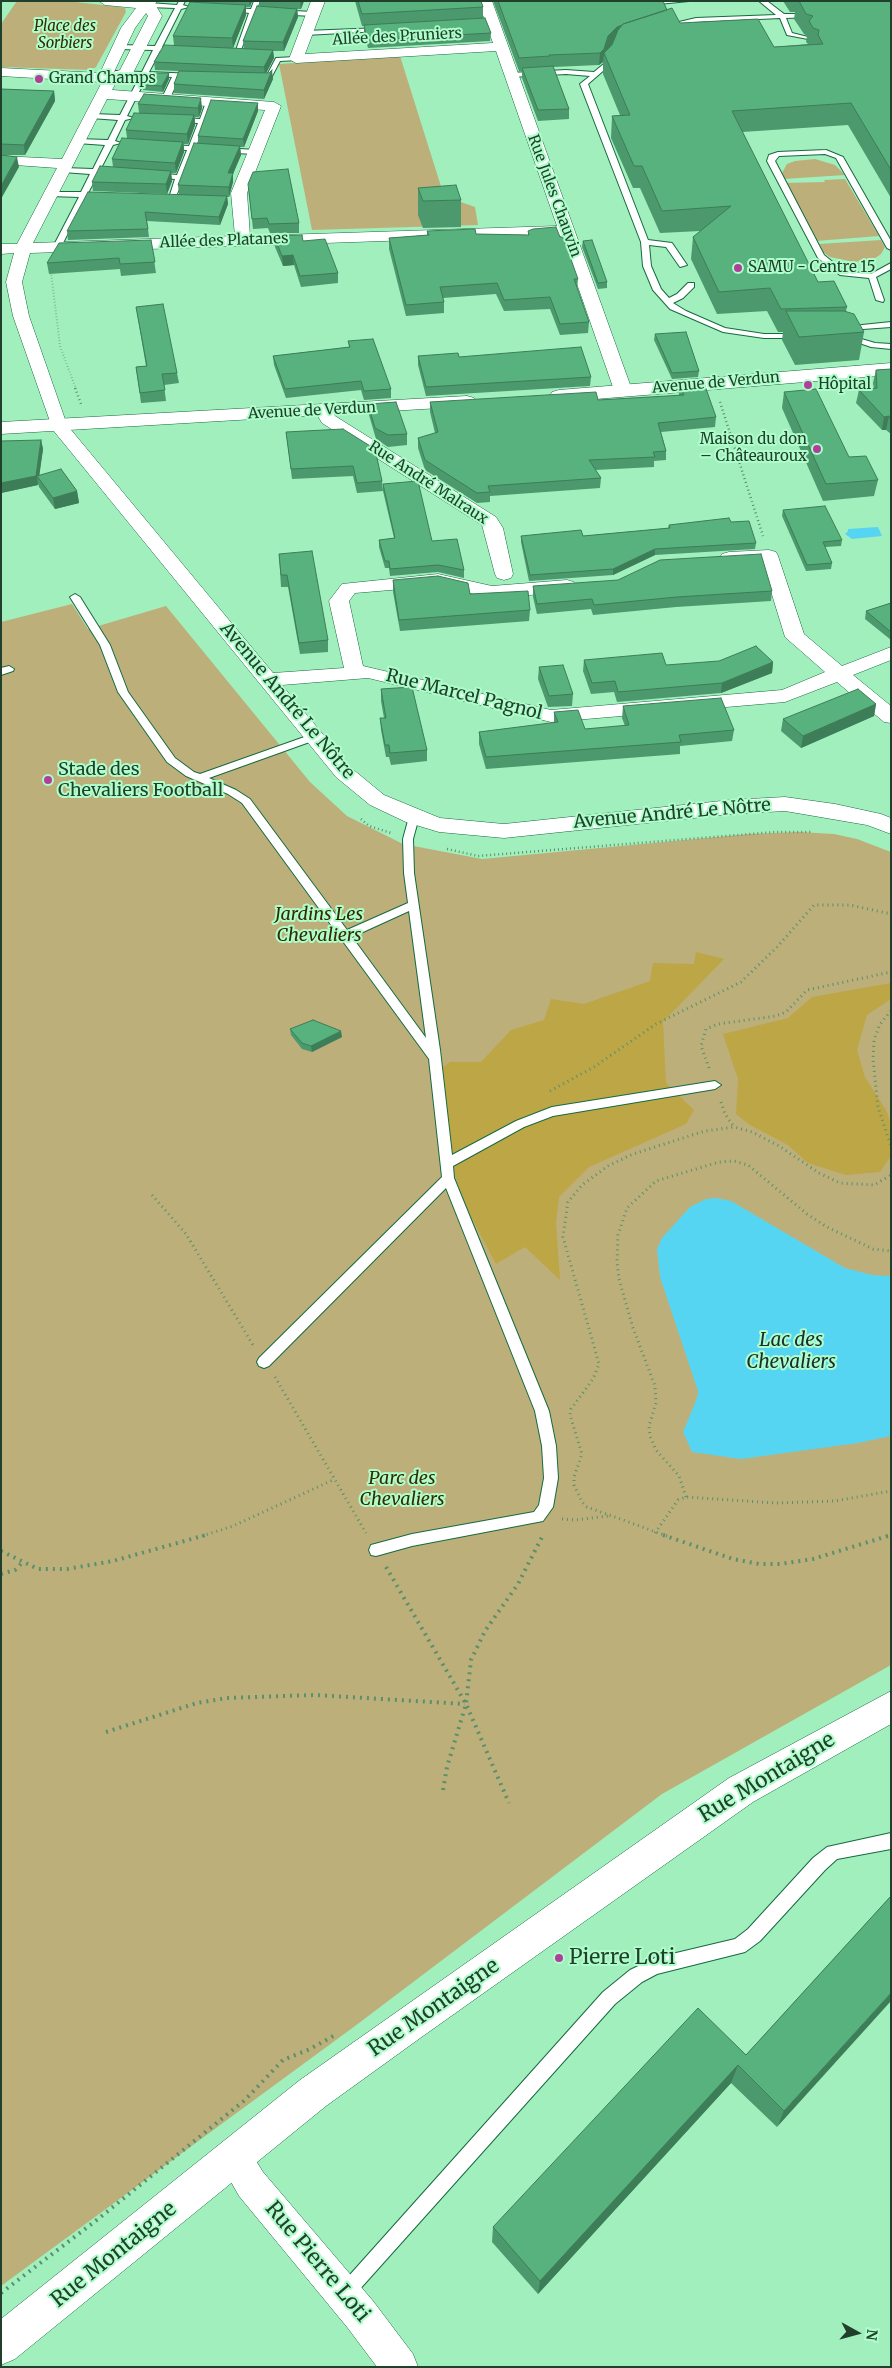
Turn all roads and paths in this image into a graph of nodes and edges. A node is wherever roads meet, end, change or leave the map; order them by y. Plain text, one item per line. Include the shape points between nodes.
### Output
1 (105, 1) edge
2 (258, 1) edge
3 (687, 1) edge
4 (762, 1) edge
5 (124, 2) edge
6 (150, 3) edge
7 (482, 3) edge
8 (181, 4) edge
9 (639, 4) edge
10 (198, 8) edge
11 (316, 8) edge
12 (226, 9) edge
13 (254, 11) junction
14 (816, 15) edge
15 (782, 16) junction
16 (675, 17) junction
17 (388, 28) edge
18 (660, 28) edge
19 (306, 33) junction
20 (789, 34) junction
21 (806, 38) edge
22 (787, 45) edge
23 (120, 46) junction
24 (616, 46) edge
25 (501, 47) junction
26 (139, 48) junction
27 (159, 49) junction
28 (179, 50) edge
29 (228, 51) edge
30 (238, 52) junction
31 (247, 52) edge
32 (267, 54) edge
33 (296, 57) junction
34 (1, 72) edge
35 (126, 73) junction
36 (145, 74) junction
37 (594, 74) junction
38 (109, 75) junction
39 (511, 75) junction
40 (177, 76) junction
41 (204, 77) edge
42 (250, 79) edge
43 (103, 94) junction
44 (135, 96) junction
45 (166, 98) junction
46 (210, 102) junction
47 (91, 116) junction
48 (123, 118) junction
49 (143, 118) edge
50 (173, 120) edge
51 (202, 121) junction
52 (78, 141) junction
53 (110, 143) junction
54 (128, 144) edge
55 (156, 146) edge
56 (192, 149) junction
57 (255, 152) junction
58 (1, 160) edge
59 (64, 167) junction
60 (95, 171) junction
61 (104, 172) edge
62 (142, 174) edge
63 (180, 176) junction
64 (50, 194) junction
65 (83, 195) junction
66 (103, 196) edge
67 (161, 198) edge
68 (171, 199) junction
69 (181, 199) edge
70 (566, 230) junction
71 (244, 241) junction
72 (645, 242) junction
73 (57, 247) junction
74 (23, 248) junction
75 (891, 248) edge
76 (1, 249) edge
77 (683, 265) dead end
78 (891, 266) edge
79 (872, 276) junction
80 (691, 284) dead end
81 (880, 300) dead end
82 (668, 302) junction
83 (887, 315) dead end
84 (891, 324) edge
85 (806, 336) edge
86 (891, 347) edge
87 (891, 369) edge
88 (713, 382) junction
89 (623, 390) junction
90 (540, 398) edge
91 (481, 401) edge
92 (324, 410) junction
93 (59, 423) junction
94 (1, 428) edge
95 (769, 556) junction
96 (712, 559) edge
97 (504, 574) dead end
98 (588, 584) edge
99 (75, 597) dead end
100 (891, 653) edge
101 (839, 672) junction
102 (355, 673) junction
103 (268, 680) junction
104 (891, 717) edge
105 (314, 737) junction
106 (199, 778) junction
107 (354, 813) dead end
108 (414, 817) junction
109 (891, 826) edge
110 (821, 832) dead end
111 (408, 839) junction
112 (413, 905) junction
113 (891, 914) edge
114 (345, 936) junction
115 (891, 972) edge
116 (891, 1011) edge
117 (435, 1059) junction
118 (715, 1085) junction
119 (549, 1092) dead end
120 (734, 1126) junction
121 (891, 1146) edge
122 (447, 1171) junction
123 (891, 1175) edge
124 (152, 1195) dead end
125 (891, 1251) edge
126 (264, 1362) junction
127 (335, 1479) junction
128 (891, 1491) edge
129 (686, 1497) junction
130 (548, 1513) junction
131 (608, 1516) junction
132 (656, 1533) junction
133 (891, 1534) edge
134 (376, 1550) junction
135 (1, 1551) edge
136 (22, 1563) junction
137 (1, 1574) edge
138 (466, 1704) junction
139 (891, 1706) edge
140 (106, 1732) dead end
141 (443, 1790) dead end
142 (509, 1803) dead end
143 (891, 1841) edge
144 (234, 2157) junction
145 (344, 2294) junction
146 (1, 2345) edge
147 (400, 2367) edge

1 - 5 street
2 - 13 lane
3 - 9 lane
3 - 16 lane
4 - 15 lane
5 - 6 street
6 - 8 lane
6 - 23 street, Avenue André Le Nôtre via 136,15
6 - 26 street via 155,16
7 - 25 street, Rue Jules Chauvin via 487,22
8 - 10 lane
8 - 27 lane
11 - 13 lane
11 - 19 street
12 - 13 lane
13 - 30 lane
14 - 15 lane
15 - 16 lane via 696,20
15 - 20 lane
16 - 18 lane
17 - 19 lane
19 - 33 street
20 - 21 lane
20 - 22 lane
23 - 26 lane
23 - 38 street, Avenue André Le Nôtre
24 - 37 lane via 608,64
25 - 33 street, Allée des Pruniers
25 - 39 street, Rue Jules Chauvin
26 - 27 lane
26 - 35 street
27 - 28 lane
27 - 36 lane
29 - 30 lane
30 - 31 lane
32 - 33 lane
33 - 42 lane via 278,59 268,79
34 - 38 street
35 - 36 lane
35 - 38 street
36 - 40 lane
36 - 44 lane
37 - 39 lane
37 - 72 lane via 584,84
38 - 43 street, Avenue André Le Nôtre
39 - 70 street, Rue Jules Chauvin
40 - 41 lane
40 - 45 lane
43 - 44 street
43 - 47 street, Avenue André Le Nôtre
44 - 45 street
44 - 48 lane
45 - 46 street
46 - 51 lane
46 - 57 street via 274,106
47 - 48 lane
47 - 52 street, Avenue André Le Nôtre
48 - 49 lane
48 - 53 lane
50 - 51 lane
51 - 56 lane
52 - 53 lane
52 - 59 street, Avenue André Le Nôtre
53 - 54 lane
53 - 60 lane
55 - 56 lane
56 - 57 lane
56 - 63 lane
57 - 71 street via 235,201
58 - 59 street
59 - 60 lane
59 - 64 street, Avenue André Le Nôtre
60 - 61 lane
60 - 65 lane
62 - 63 lane
63 - 68 lane
64 - 65 lane
64 - 74 street, Avenue André Le Nôtre
65 - 66 lane
65 - 73 lane
67 - 68 lane
68 - 69 lane
70 - 71 street, Allée des Platanes
70 - 89 street, Rue Jules Chauvin
71 - 73 street, Allée des Platanes
72 - 77 lane via 669,245
72 - 82 lane via 647,266 656,290
73 - 74 street, Allée des Platanes
74 - 76 street, Allée des Platanes
74 - 93 street, Avenue André Le Nôtre via 14,282 21,316
74 - 93 path via 50,260 60,346 83,411
75 - 79 lane via 839,157 826,152 772,157 771,161 821,256 843,273
78 - 79 lane
79 - 81 lane
80 - 82 lane via 680,296
82 - 85 lane via 689,316 723,330 764,336
83 - 84 lane
84 - 86 lane via 862,327 837,336
87 - 88 main road, Avenue de Verdun
88 - 89 main road, Avenue de Verdun
88 - 95 path
89 - 90 main road, Avenue de Verdun
91 - 92 main road, Avenue de Verdun
92 - 93 main road, Avenue de Verdun
92 - 97 street, Rue André Malraux via 328,418 489,521 494,528
93 - 94 main road, Avenue de Verdun
93 - 103 street, Avenue André Le Nôtre
95 - 96 street
95 - 101 street via 796,637
98 - 102 street via 492,592 438,580 349,588 339,601
99 - 106 lane via 105,645 124,692 140,717 171,760
100 - 101 street, Rue Marcel Pagnol
101 - 102 street, Rue Marcel Pagnol via 785,696 551,716 368,672
101 - 104 street
102 - 103 street, Rue Marcel Pagnol
103 - 105 street, Avenue André Le Nôtre
105 - 106 lane
105 - 108 street, Avenue André Le Nôtre via 343,772 377,800
106 - 114 lane via 246,801
107 - 111 path via 369,826
108 - 109 street, Avenue André Le Nôtre via 438,825 504,831 785,804 835,810
108 - 111 lane
110 - 111 path via 775,832 478,856
111 - 112 lane
112 - 114 lane
112 - 117 lane
113 - 119 path via 850,905 814,905 742,982 656,1024 594,1067
114 - 117 lane
115 - 118 path via 807,990 786,1012 776,1016 718,1024 706,1029 701,1046
116 - 121 path via 880,1024 874,1040 873,1059 878,1107
117 - 122 lane
118 - 120 path via 724,1114
118 - 122 lane via 552,1112 520,1124
120 - 123 path via 779,1146 840,1183 874,1185
120 - 131 path via 705,1131 625,1158 582,1185 568,1202 563,1237 599,1364 593,1379 571,1409 582,1454 574,1484 587,1507
122 - 126 lane
122 - 130 lane via 542,1411 551,1478
124 - 126 path via 186,1234
125 - 129 path via 873,1249 827,1227 748,1165 734,1161 719,1162 656,1181 627,1208 618,1235 617,1262 633,1328 656,1386 650,1436 656,1450 679,1476
126 - 127 path
127 - 134 path
127 - 136 path via 233,1526 179,1544 67,1569 38,1569
128 - 129 path via 835,1501 786,1503
129 - 132 path via 678,1500
130 - 131 path via 571,1520
130 - 134 lane via 528,1521 412,1540
130 - 138 path via 518,1584 478,1645 468,1671
131 - 132 path
132 - 133 path via 733,1559 780,1564 813,1559
134 - 138 path
135 - 136 path
136 - 137 path via 15,1570
138 - 140 path via 315,1695 227,1698 179,1708
138 - 141 path
138 - 142 path
139 - 144 main road, Rue Montaigne via 741,1790 685,1828 320,2088
143 - 145 lane via 834,1852 754,1935 739,1946 655,1966 636,1976 609,1998
144 - 145 street, Rue Pierre Loti via 252,2184
144 - 146 main road, Rue Montaigne
145 - 147 street, Rue Pierre Loti

